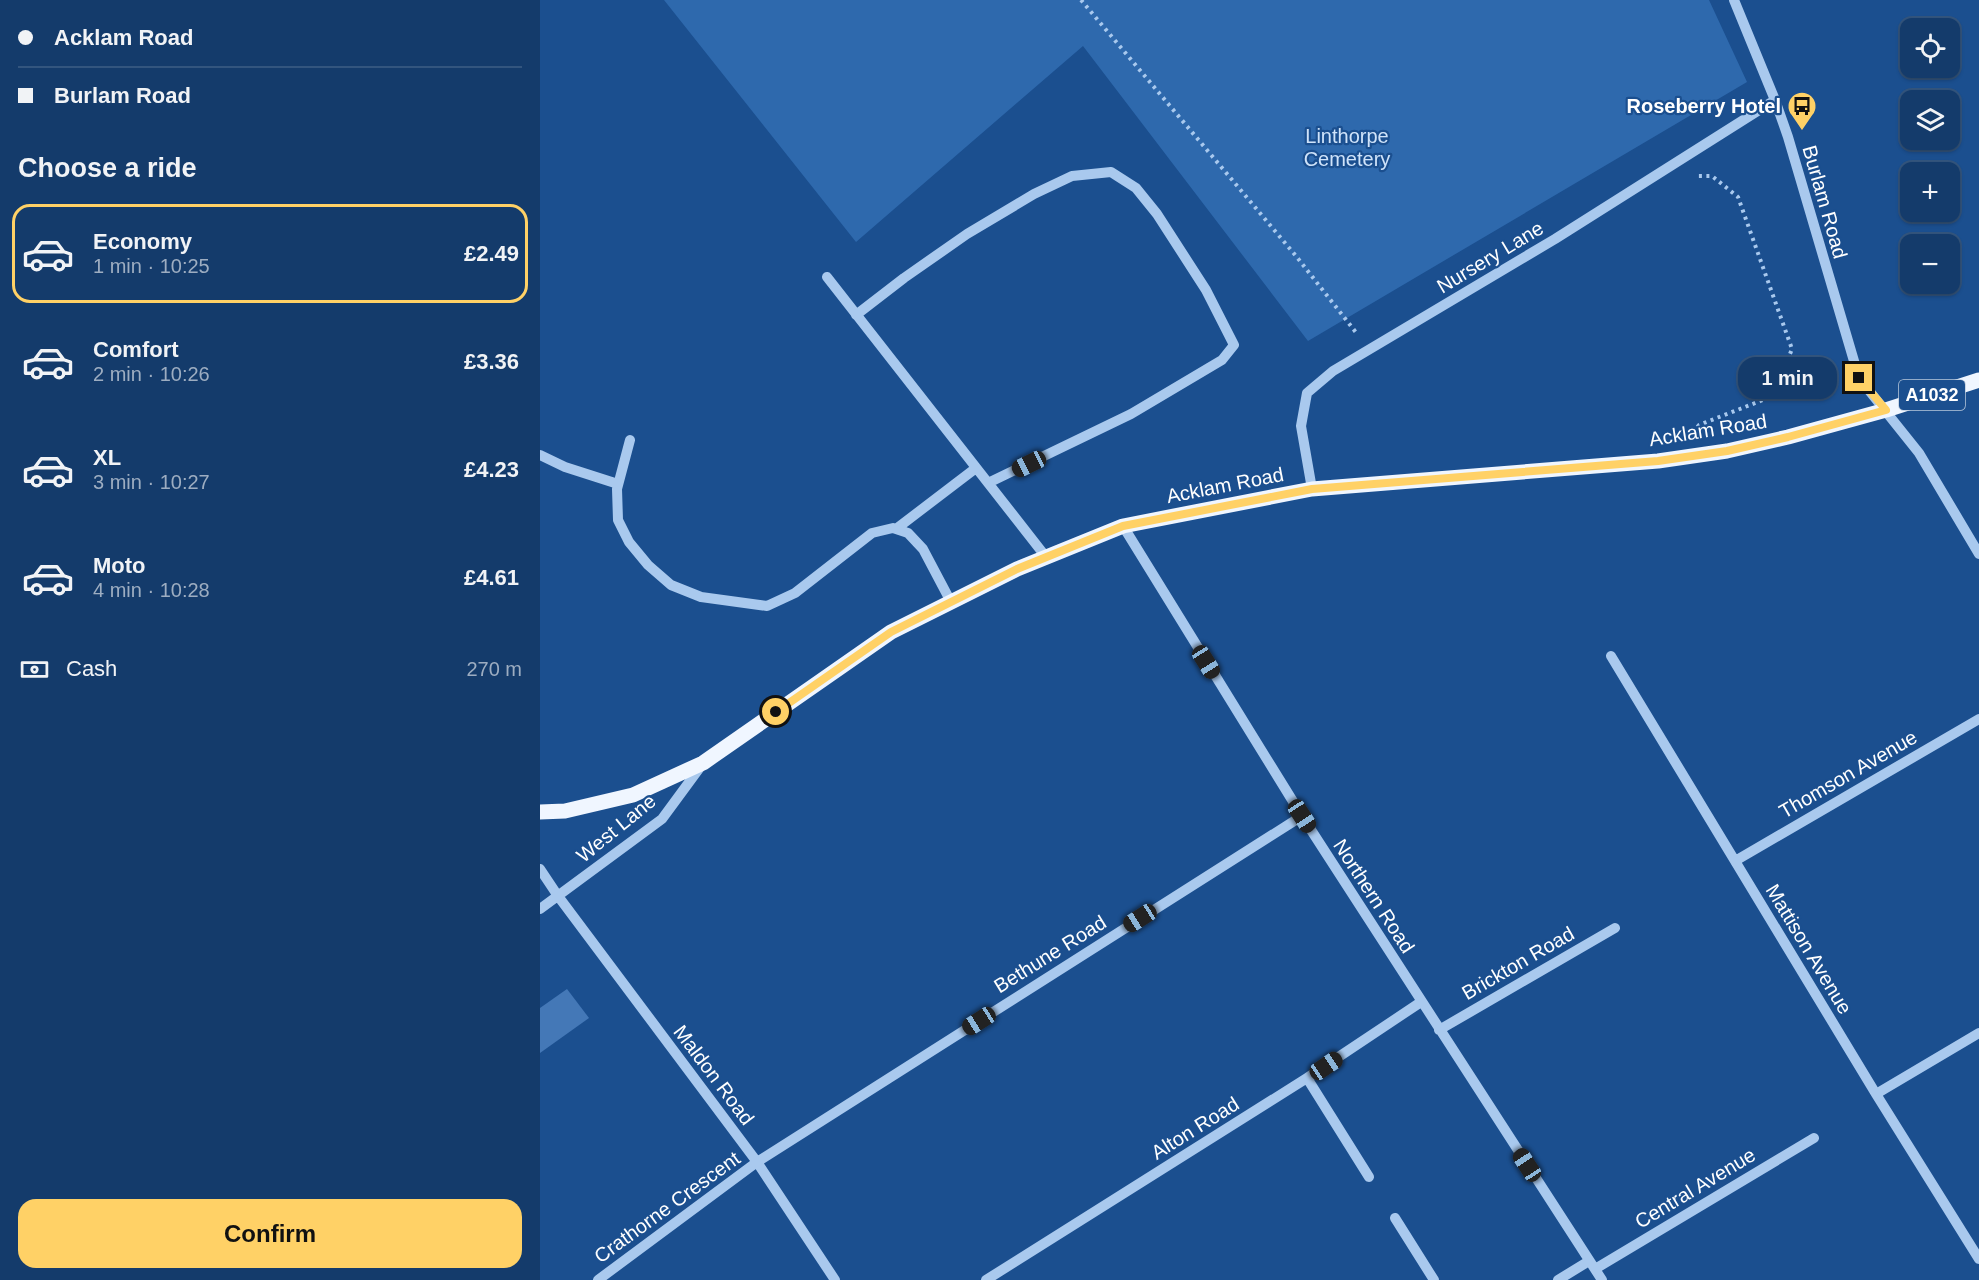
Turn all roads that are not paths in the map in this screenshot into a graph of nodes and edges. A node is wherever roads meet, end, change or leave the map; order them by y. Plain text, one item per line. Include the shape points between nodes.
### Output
1 (1734, 0) edge
2 (1775, 100) junction
3 (827, 277) dead end
4 (856, 315) junction
5 (1979, 380) edge
6 (1886, 410) junction
7 (630, 440) dead end
8 (540, 455) edge
9 (976, 468) junction
10 (988, 483) junction
11 (618, 484) junction
12 (1312, 489) junction
13 (1123, 526) junction
14 (896, 529) junction
15 (1979, 554) edge
16 (1046, 557) junction
17 (951, 602) junction
18 (1611, 656) dead end
19 (1979, 719) edge
20 (703, 763) junction
21 (540, 812) edge
22 (1302, 816) junction
23 (1735, 861) junction
24 (540, 869) edge
25 (558, 896) junction
26 (540, 909) edge
27 (1615, 928) dead end
28 (1421, 1002) junction
29 (1439, 1030) junction
30 (1979, 1033) edge
31 (1307, 1078) junction
32 (1876, 1094) junction
33 (1814, 1138) dead end
34 (757, 1162) junction
35 (1369, 1177) dead end
36 (1395, 1218) dead end
37 (1979, 1259) edge
38 (1592, 1265) junction
39 (598, 1280) edge
40 (835, 1280) edge
41 (986, 1280) edge
42 (1434, 1280) edge
43 (1558, 1280) edge
44 (1602, 1280) edge

1 - 2 street, Burlam Road
2 - 6 street, Burlam Road via 1859,378
2 - 12 street, Nursery Lane via 1555,239 1333,371 1307,393 1301,426
3 - 4 street
4 - 9 street
4 - 10 street via 967,234 1072,176 1111,172 1136,188 1157,214 1206,290 1234,345 1222,360 1131,414
5 - 6 main road, Acklam Road / A1032
6 - 12 main road, Acklam Road / A1032 via 1727,451
6 - 15 street, Burlam Road via 1919,453
7 - 11 street
8 - 11 street
9 - 10 street
9 - 14 street
10 - 16 street
11 - 14 street via 618,520 629,542 671,585 701,597 767,606 795,593 872,533
12 - 13 main road, Acklam Road / A1032
13 - 16 main road, Acklam Road / A1032
13 - 22 street, Northern Road
14 - 17 street via 908,533 923,549
16 - 17 main road, Acklam Road / A1032
17 - 20 main road, Acklam Road / A1032 via 891,632
18 - 23 street, Mattison Avenue
19 - 23 street, Thomson Avenue
20 - 21 main road, Acklam Road / A1032 via 633,795 565,811
20 - 25 street, West Lane via 662,819
22 - 28 street, Northern Road
22 - 34 street, Bethune Road
23 - 32 street, Mattison Avenue
24 - 25 street, Maldon Road
25 - 26 street, West Lane
25 - 34 street, Maldon Road
27 - 29 street, Brickton Road
28 - 29 street, Northern Road
28 - 31 street, Alton Road
29 - 38 street, Northern Road
30 - 32 street
31 - 35 street
31 - 41 street, Alton Road
32 - 37 street, Mattison Avenue
33 - 38 street, Central Avenue
34 - 39 street, Crathorne Crescent
34 - 40 street, Maldon Road
36 - 42 street
38 - 43 street, Central Avenue
38 - 44 street, Northern Road

